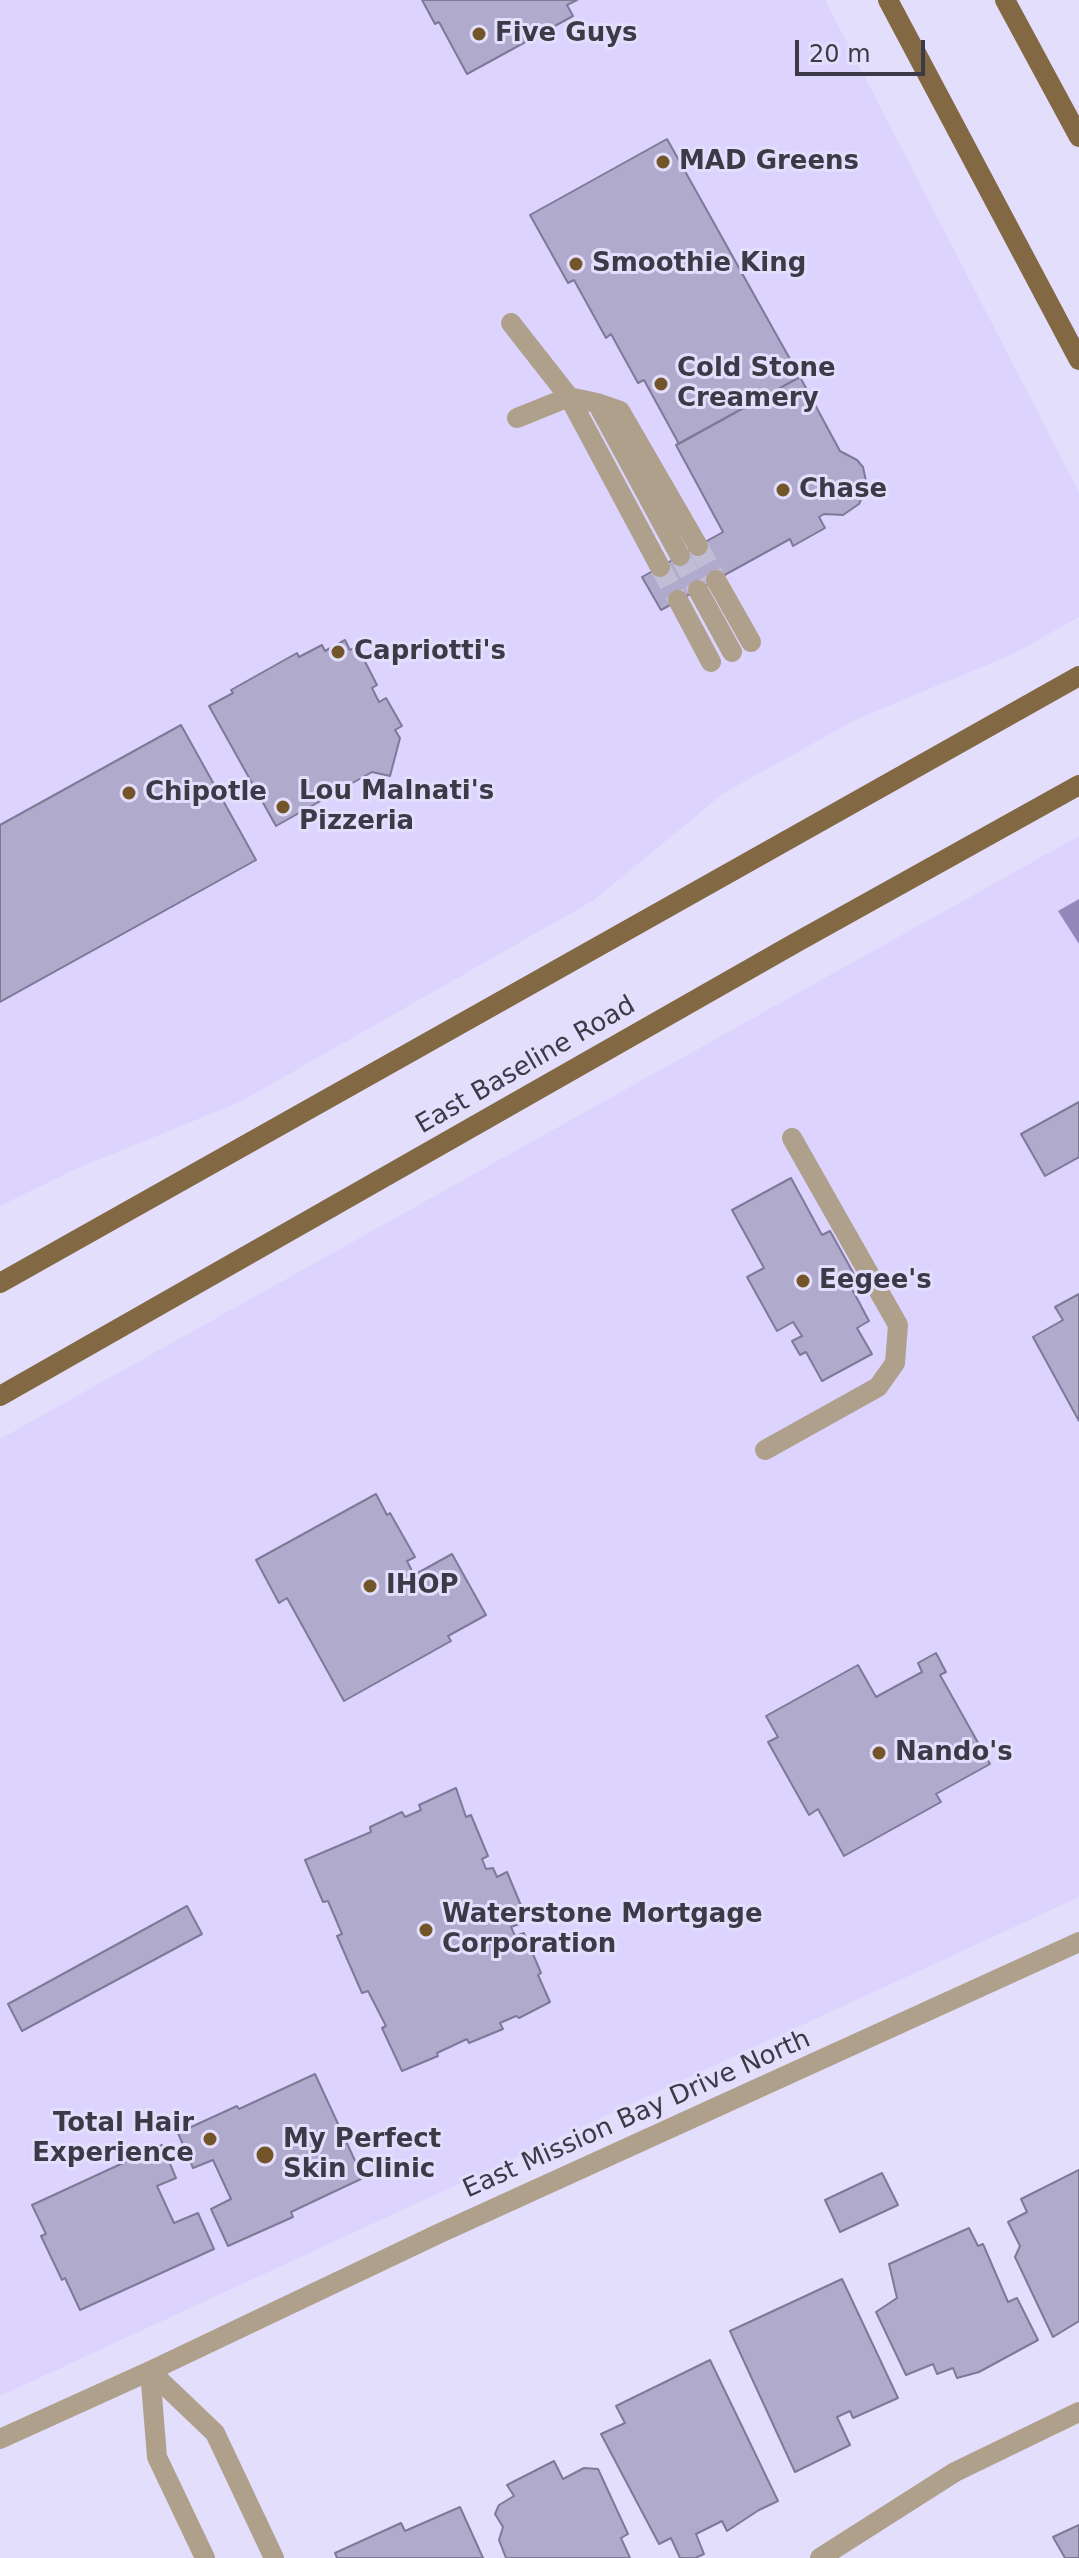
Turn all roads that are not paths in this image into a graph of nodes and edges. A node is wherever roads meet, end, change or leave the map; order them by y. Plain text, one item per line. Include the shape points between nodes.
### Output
1 (888, 0) edge
2 (1005, 0) edge
3 (1079, 137) edge
4 (511, 323) dead end
5 (1079, 360) edge
6 (569, 397) junction
7 (517, 418) dead end
8 (689, 551) tunnel mouth
9 (660, 567) tunnel mouth
10 (678, 600) tunnel mouth
11 (751, 642) dead end
12 (732, 652) dead end
13 (711, 662) dead end
14 (1079, 676) edge
15 (1079, 785) edge
16 (792, 1138) dead end
17 (0, 1283) edge
18 (0, 1396) edge
19 (765, 1450) dead end
20 (1079, 1942) edge
21 (150, 2371) junction
22 (1079, 2412) edge
23 (0, 2439) edge
24 (205, 2558) edge
25 (274, 2558) edge
26 (820, 2558) edge

1 - 5 main road
2 - 3 main road
4 - 6 street
6 - 7 street
6 - 8 street via 620,411
6 - 9 street
10 - 13 street
11 - 12 street via 707,585
14 - 17 main road
15 - 18 main road, East Baseline Road
16 - 19 street via 898,1325 895,1363 878,1387
20 - 21 street, East Mission Bay Drive North
21 - 23 street, East Mission Bay Drive North
21 - 24 street via 157,2457
21 - 25 street via 215,2433
22 - 26 street via 955,2472

